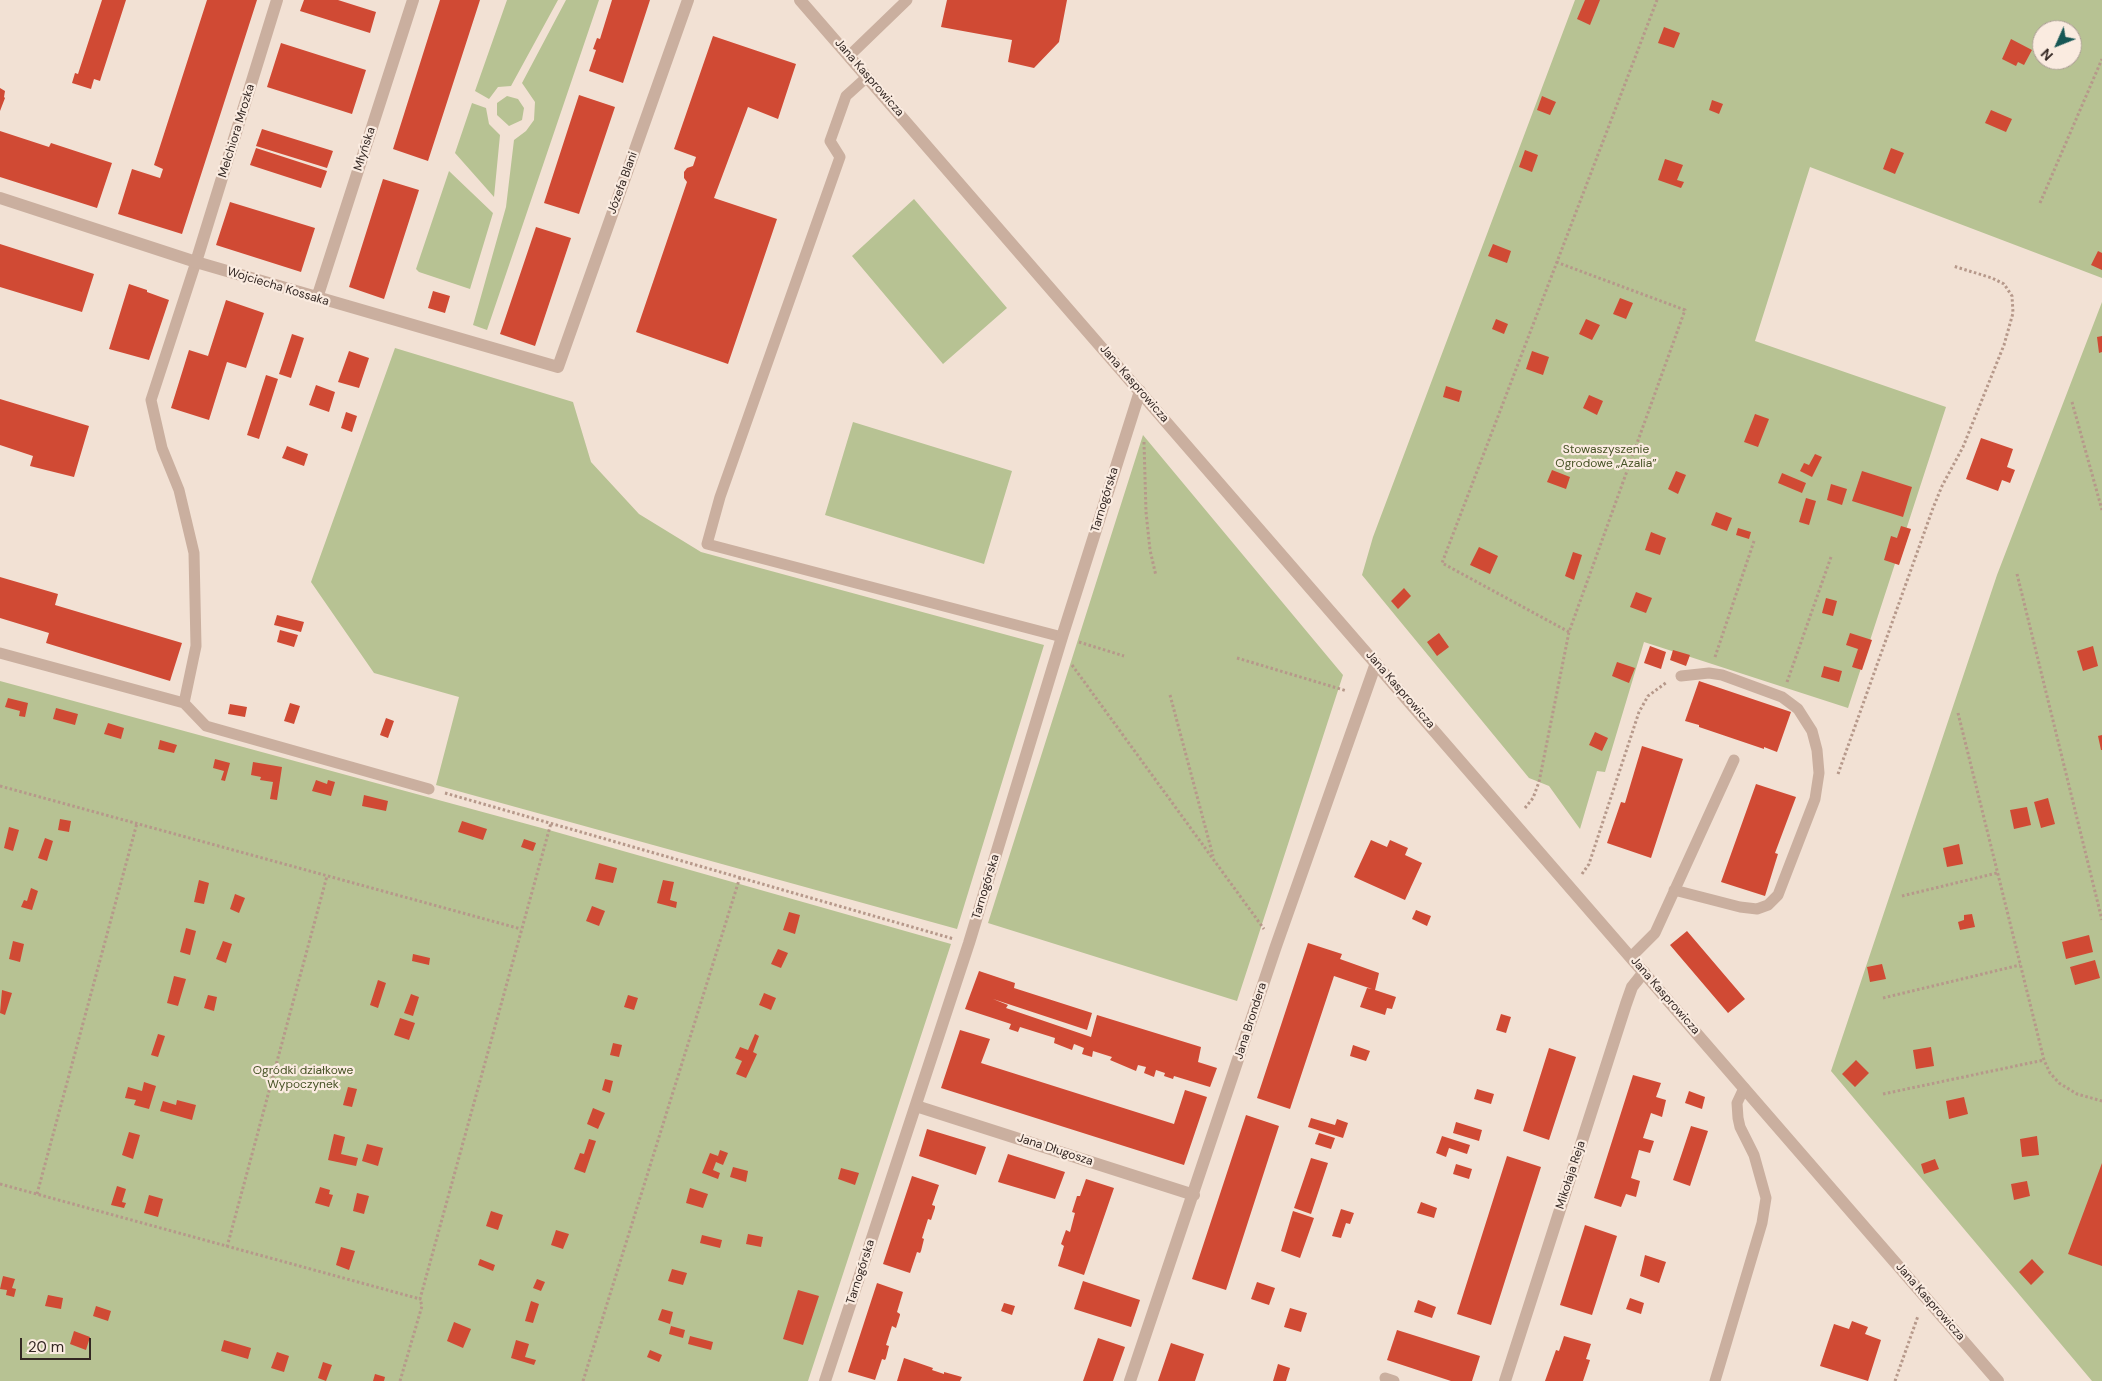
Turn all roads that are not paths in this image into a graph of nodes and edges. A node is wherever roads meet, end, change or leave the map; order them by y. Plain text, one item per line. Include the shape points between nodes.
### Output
1 (277, 0) edge
2 (413, 0) edge
3 (688, 0) edge
4 (800, 0) edge
5 (900, 2) edge
6 (849, 56) junction
7 (867, 77) junction
8 (0, 198) edge
9 (196, 262) junction
10 (317, 298) junction
11 (558, 367) joint
12 (1140, 391) junction
13 (1060, 642) junction
14 (0, 653) edge
15 (1376, 663) junction
16 (1680, 676) road end
17 (184, 703) junction
18 (1734, 760) dead end
19 (429, 789) road end
20 (1674, 890) junction
21 (1631, 957) junction
22 (1644, 972) junction
23 (1744, 1088) junction
24 (916, 1106) junction
25 (1194, 1195) junction
26 (825, 1381) edge
27 (1130, 1381) edge
28 (1505, 1381) edge
29 (1715, 1381) edge
30 (1998, 1381) edge

1 - 9 street, Melchiora Mrozka
2 - 10 street, Młyńska
3 - 11 street, Józefa Blani
4 - 6 street, Jana Kasprowicza
5 - 6 lane
6 - 7 street, Jana Kasprowicza
7 - 12 street, Jana Kasprowicza
7 - 13 lane via 846,96 830,141 840,157 707,544
8 - 9 street, Wojciecha Kossaka
9 - 10 street, Wojciecha Kossaka
9 - 17 lane via 150,400 162,448 179,490 194,552 196,646
10 - 11 street, Wojciecha Kossaka
12 - 13 street, Tarnogórska
12 - 15 street, Jana Kasprowicza
13 - 24 street, Tarnogórska
14 - 17 lane
15 - 21 street, Jana Kasprowicza
15 - 25 street, Jana Brondera via 1276,946
16 - 20 lane via 1722,675 1782,697 1798,709 1812,730 1820,773 1815,798 1778,895 1768,905 1757,909 1740,907
17 - 19 lane via 206,726
18 - 20 lane
20 - 21 lane via 1654,933
21 - 22 street, Jana Kasprowicza
22 - 23 street, Jana Kasprowicza
22 - 28 street, Mikołaja Reja via 1632,987 1626,1004
23 - 29 lane via 1737,1103 1738,1118 1754,1156 1766,1198 1762,1223
23 - 30 street, Jana Kasprowicza
24 - 25 street, Jana Długosza
24 - 26 street, Tarnogórska
25 - 27 street, Jana Brondera

